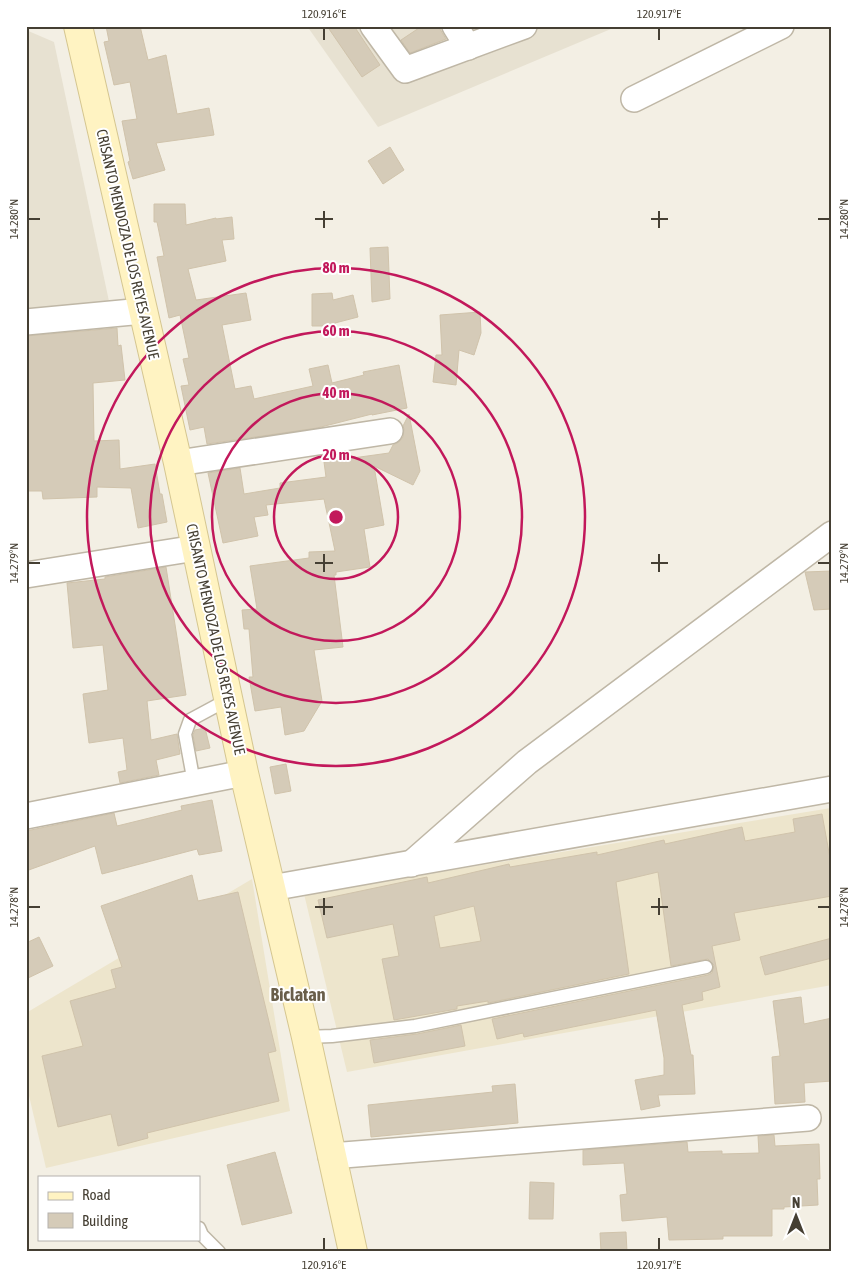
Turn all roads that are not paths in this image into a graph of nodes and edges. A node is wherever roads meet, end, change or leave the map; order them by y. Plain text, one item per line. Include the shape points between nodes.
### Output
1 (78, 26) edge
2 (372, 26) edge
3 (456, 26) edge
4 (524, 26) edge
5 (781, 26) edge
6 (468, 47) junction
7 (634, 99) dead end
8 (143, 311) junction
9 (26, 322) edge
10 (390, 431) dead end
11 (178, 463) junction
12 (832, 534) edge
13 (196, 548) junction
14 (26, 575) edge
15 (229, 699) junction
16 (244, 773) junction
17 (194, 783) junction
18 (832, 789) edge
19 (26, 816) edge
20 (411, 864) junction
21 (271, 888) junction
22 (706, 967) dead end
23 (306, 1037) junction
24 (808, 1118) dead end
25 (331, 1156) junction
26 (200, 1230) edge
27 (219, 1252) edge
28 (353, 1252) edge

1 - 8 main road, CRISANTO MENDOZA DE LOS REYES AVENUE
2 - 6 street via 405,70
3 - 6 street
4 - 6 street
5 - 7 street
8 - 9 street
8 - 11 main road, CRISANTO MENDOZA DE LOS REYES AVENUE
10 - 11 street
11 - 13 main road, CRISANTO MENDOZA DE LOS REYES AVENUE
12 - 20 street via 527,762
13 - 14 street
13 - 15 main road, CRISANTO MENDOZA DE LOS REYES AVENUE
15 - 16 main road, CRISANTO MENDOZA DE LOS REYES AVENUE
15 - 17 lane via 190,720 185,734
16 - 17 street
16 - 21 main road, CRISANTO MENDOZA DE LOS REYES AVENUE
17 - 19 street
18 - 20 street
20 - 21 street
21 - 23 main road, CRISANTO MENDOZA DE LOS REYES AVENUE
22 - 23 lane via 415,1026
23 - 25 main road, CRISANTO MENDOZA DE LOS REYES AVENUE
24 - 25 street
25 - 28 main road, CRISANTO MENDOZA DE LOS REYES AVENUE
26 - 27 lane

